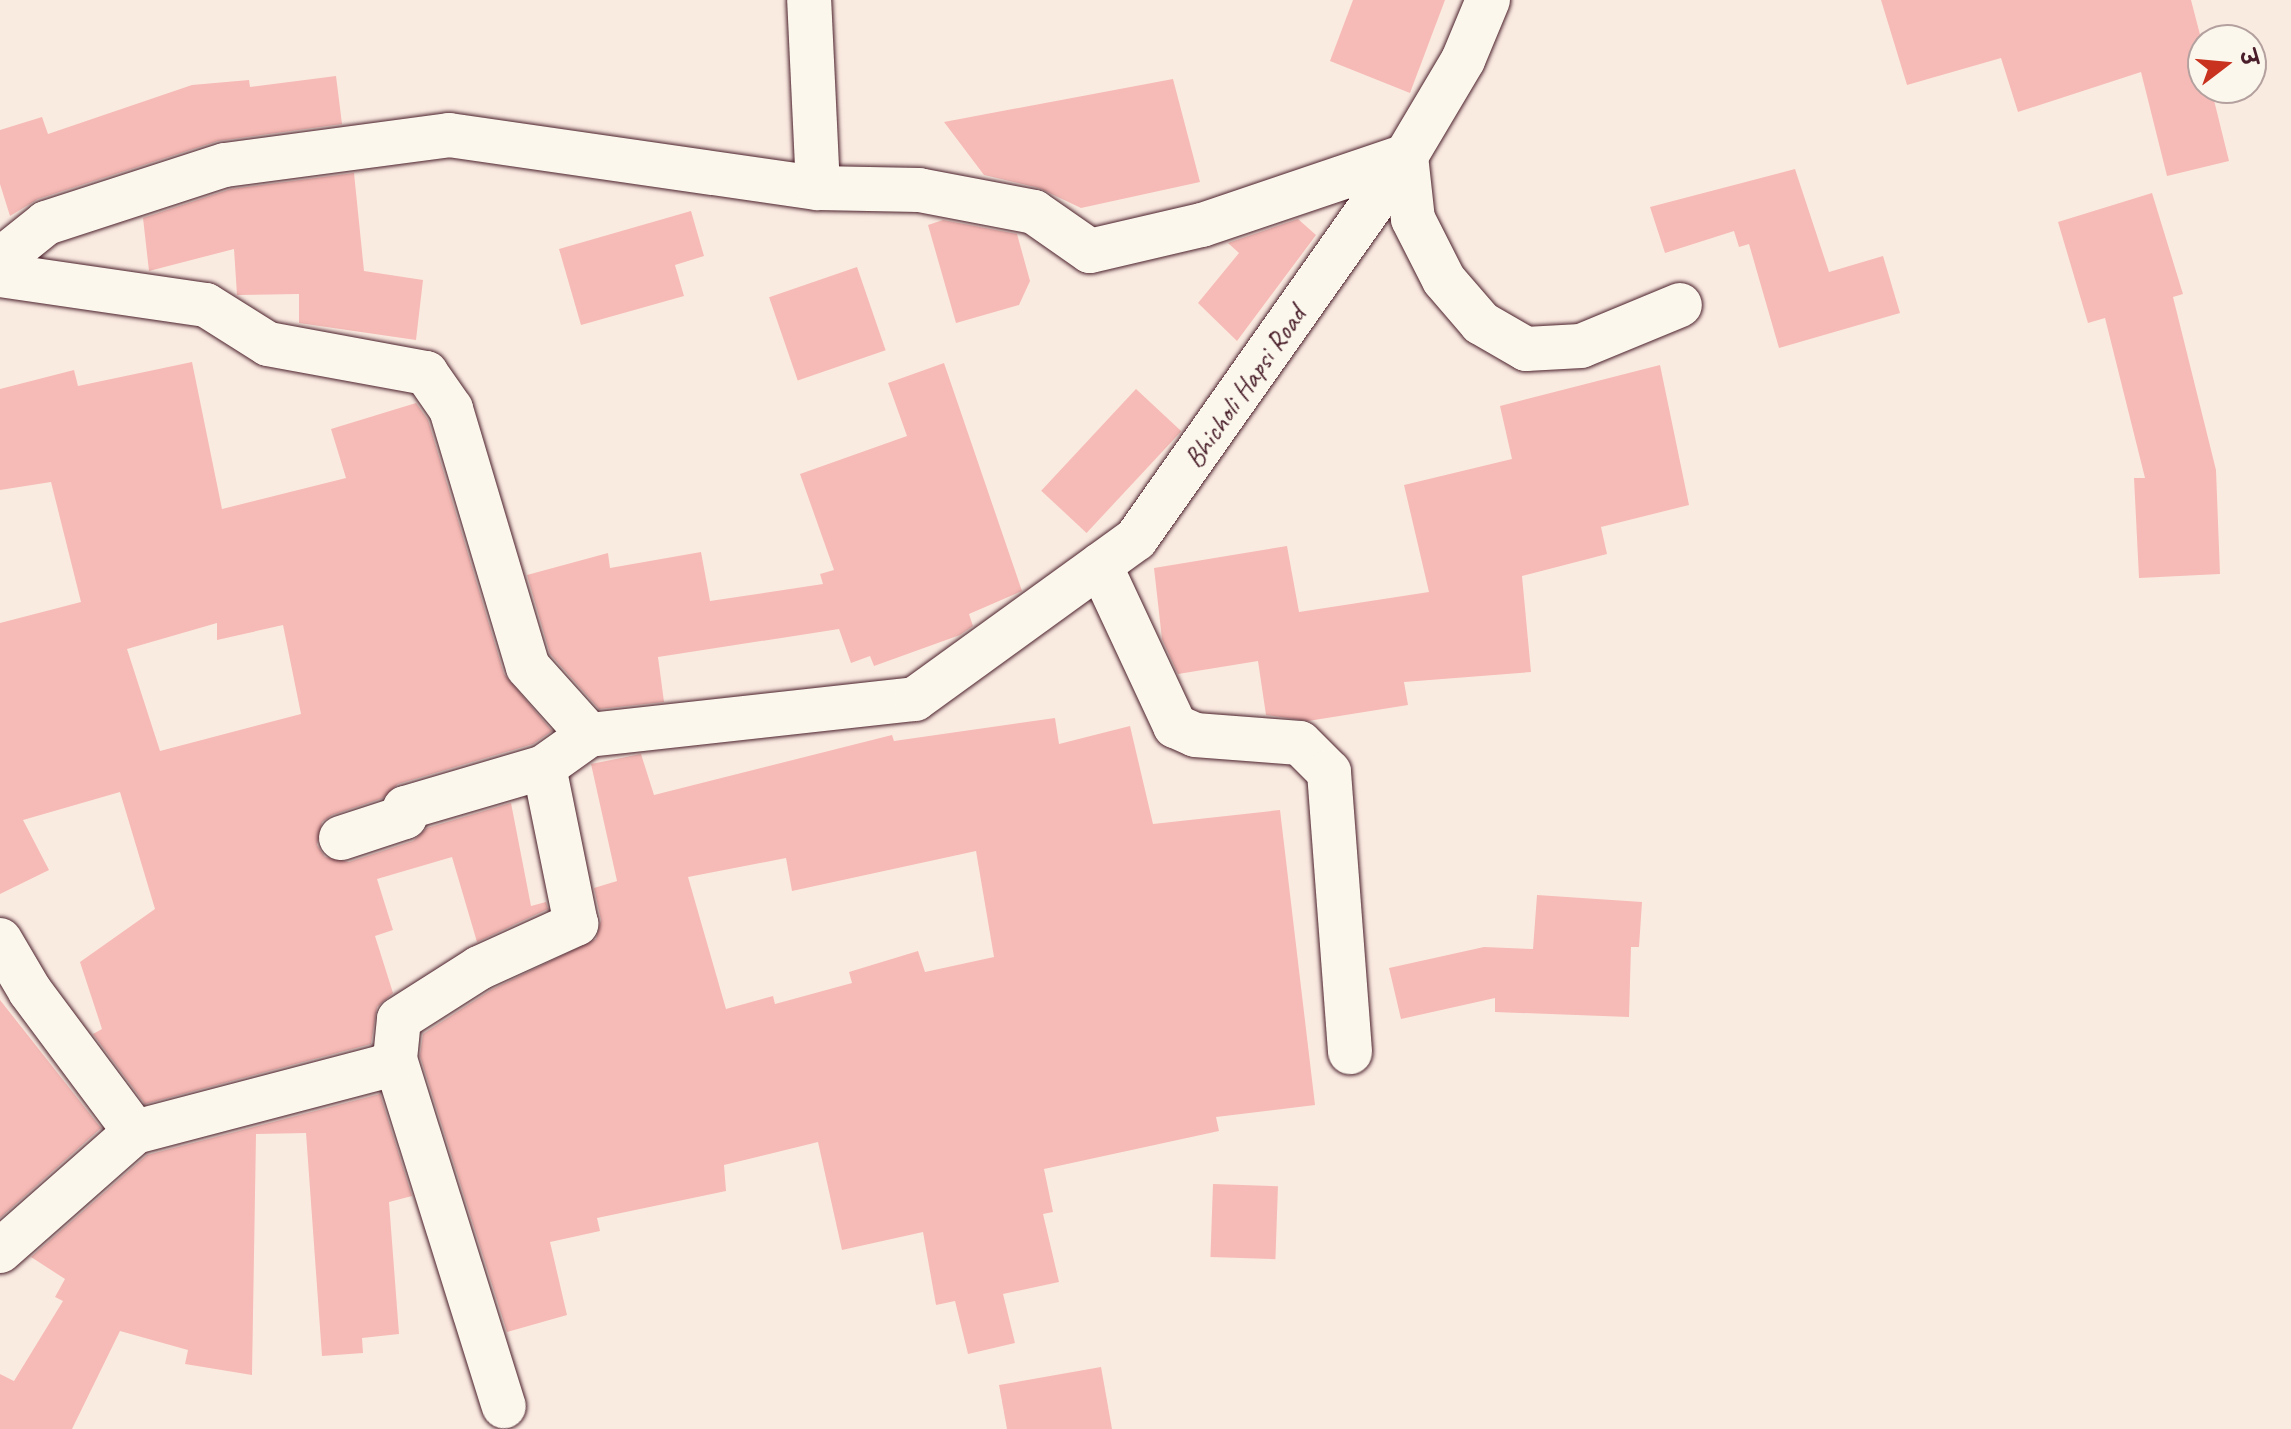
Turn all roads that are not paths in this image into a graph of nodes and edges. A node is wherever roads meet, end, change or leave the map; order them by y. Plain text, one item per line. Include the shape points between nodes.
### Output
1 (809, 0) edge
2 (1488, 0) edge
3 (1406, 156) junction
4 (818, 188) junction
5 (0, 260) edge
6 (0, 275) edge
7 (1680, 305) dead end
8 (1100, 565) junction
9 (589, 735) junction
10 (544, 767) junction
11 (341, 838) dead end
12 (0, 940) edge
13 (1350, 1052) dead end
14 (395, 1059) junction
15 (135, 1132) junction
16 (0, 1251) edge
17 (504, 1406) dead end

1 - 4 street
2 - 3 street, Bhicholi Hapsi Road via 1463,60
3 - 4 street via 1202,225 1090,251 1034,212 919,190
3 - 7 street via 1413,219 1444,280 1481,323 1526,349 1581,346
3 - 8 street, Bhicholi Hapsi Road via 1136,539
4 - 5 street via 449,135 225,165 46,223
6 - 9 street via 206,305 268,344 426,373 451,409 528,667
8 - 9 street, Bhicholi Hapsi Road via 915,699
8 - 13 street via 1175,726 1195,735 1300,743 1329,772
9 - 10 street
10 - 11 street via 405,808 405,817
10 - 14 street via 576,924 479,968 399,1019
12 - 15 street via 30,991
14 - 15 street
14 - 17 street
15 - 16 street

